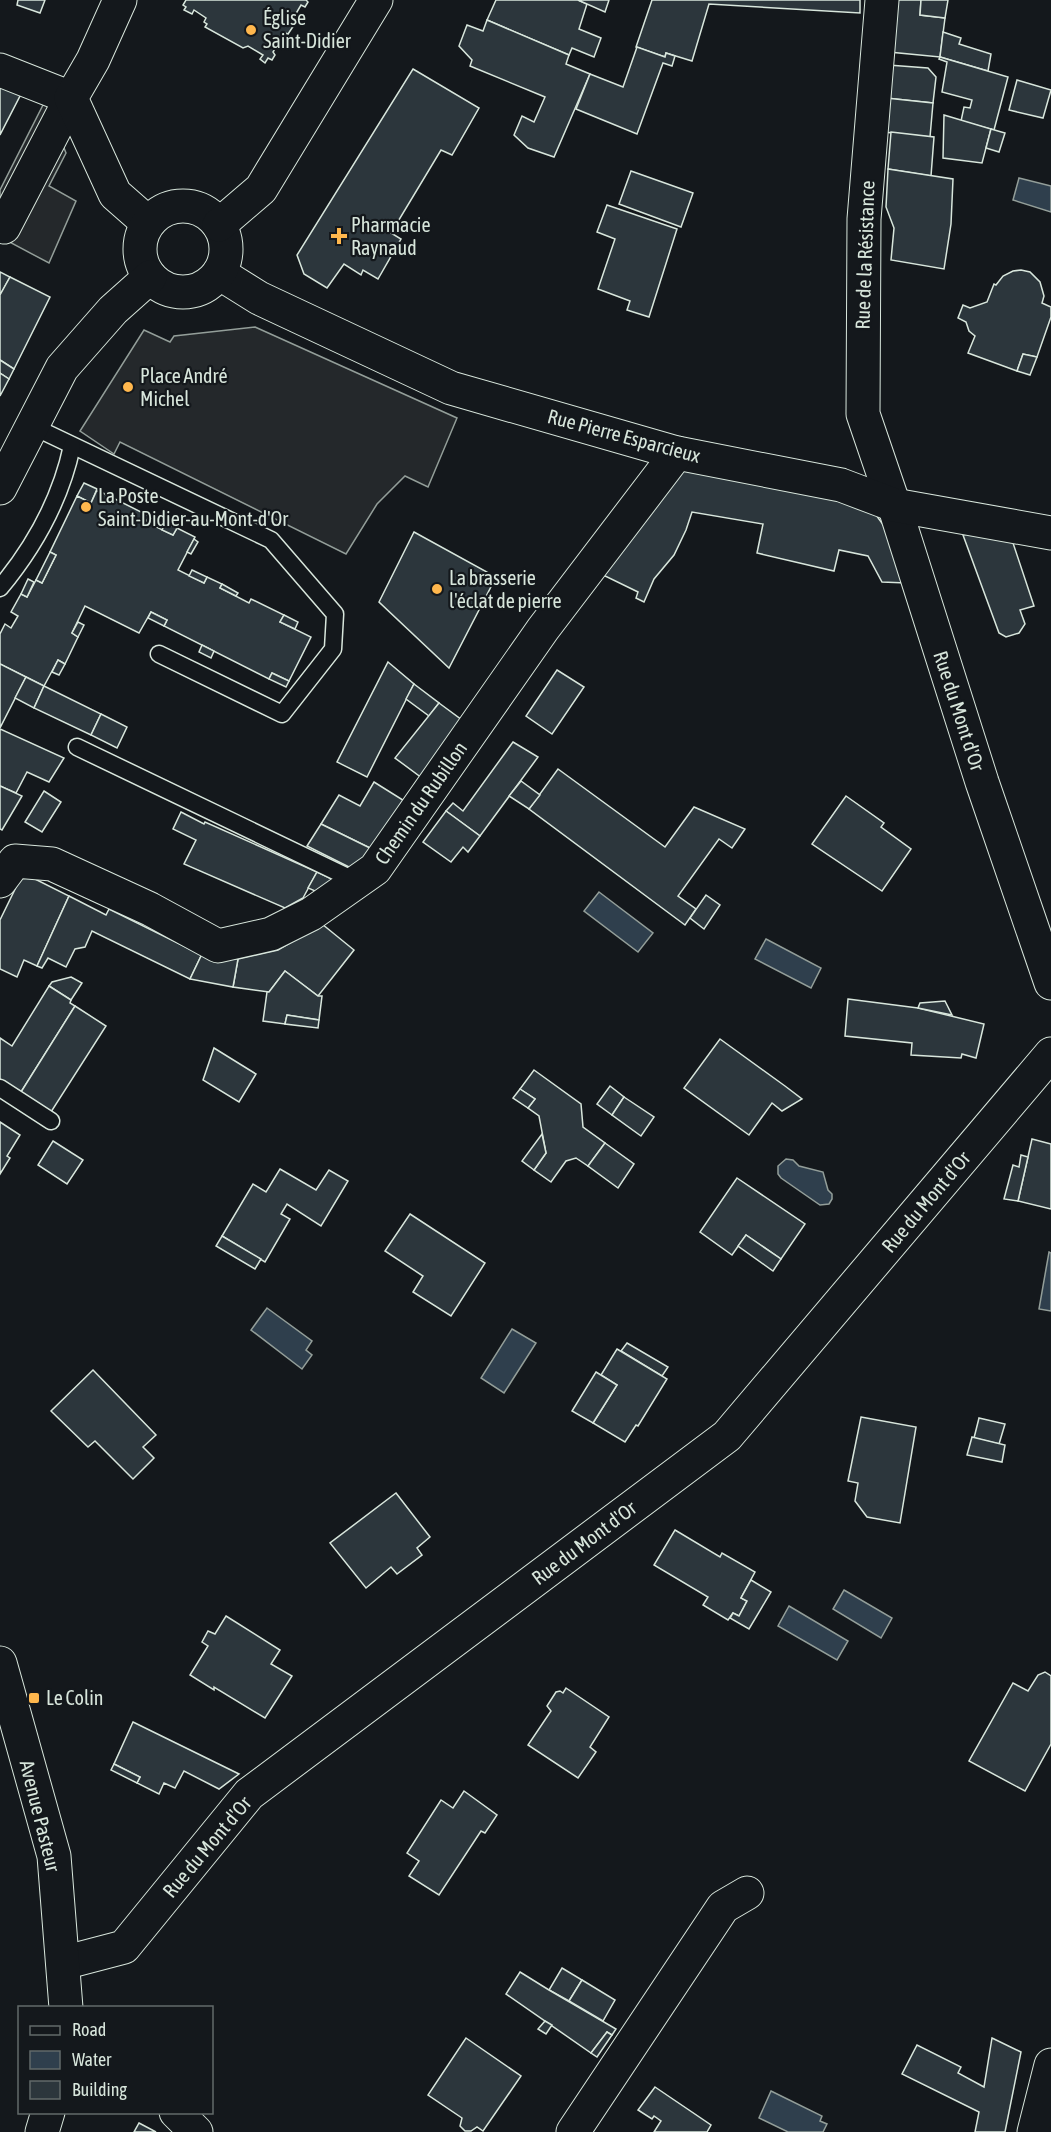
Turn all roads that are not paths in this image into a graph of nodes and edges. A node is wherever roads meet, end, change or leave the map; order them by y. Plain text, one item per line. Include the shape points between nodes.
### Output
1 (120, 0) edge
2 (376, 0) edge
3 (882, 0) edge
4 (0, 70) edge
5 (71, 98) junction
6 (148, 223) junction
7 (219, 225) junction
8 (2, 226) edge
9 (219, 273) junction
10 (150, 277) junction
11 (32, 426) junction
12 (72, 446) junction
13 (677, 453) junction
14 (0, 488) edge
15 (894, 505) junction
16 (1051, 533) edge
17 (0, 588) edge
18 (159, 654) dead end
19 (77, 747) dead end
20 (0, 881) edge
21 (358, 882) junction
22 (1051, 983) edge
23 (1051, 1054) edge
24 (0, 1088) edge
25 (51, 1121) dead end
26 (0, 1663) edge
27 (747, 1893) dead end
28 (63, 1963) junction
29 (66, 2006) edge
30 (1051, 2065) edge
31 (47, 2114) edge
32 (178, 2114) edge
33 (42, 2132) edge
34 (196, 2132) edge
35 (573, 2132) edge
36 (1034, 2132) edge

1 - 5 street
2 - 7 street via 261,189
3 - 15 street, Rue de la Résistance via 864,219 863,414
4 - 5 street
5 - 6 street via 115,194
5 - 8 street
6 - 7 street via 170,207 184,205 209,214
6 - 10 street via 141,236 140,250
7 - 9 street via 225,240 225,257
9 - 10 street via 210,283 185,292 160,286
9 - 13 street, Rue Pierre Esparcieux via 259,298 451,388
10 - 11 street via 112,310 62,368
11 - 12 lane
11 - 14 street
12 - 17 lane via 66,473 34,542
12 - 18 lane via 271,540 335,614 333,649 282,714
13 - 15 street, Rue Pierre Esparcieux via 841,485
13 - 21 street, Chemin du Rubillon via 543,629 375,869
15 - 16 street, Rue Pierre Esparcieux
15 - 22 street, Rue du Mont d'Or
19 - 21 lane
20 - 21 street, Chemin du Rubillon via 15,861 52,864 150,909 218,946 271,934 311,914
23 - 28 street, Rue du Mont d'Or via 727,1436 249,1794 124,1947
24 - 25 lane
26 - 28 street, Avenue Pasteur via 54,1856
27 - 35 street via 723,1907
28 - 29 street, Avenue Pasteur
30 - 36 street
31 - 33 street
32 - 34 street

